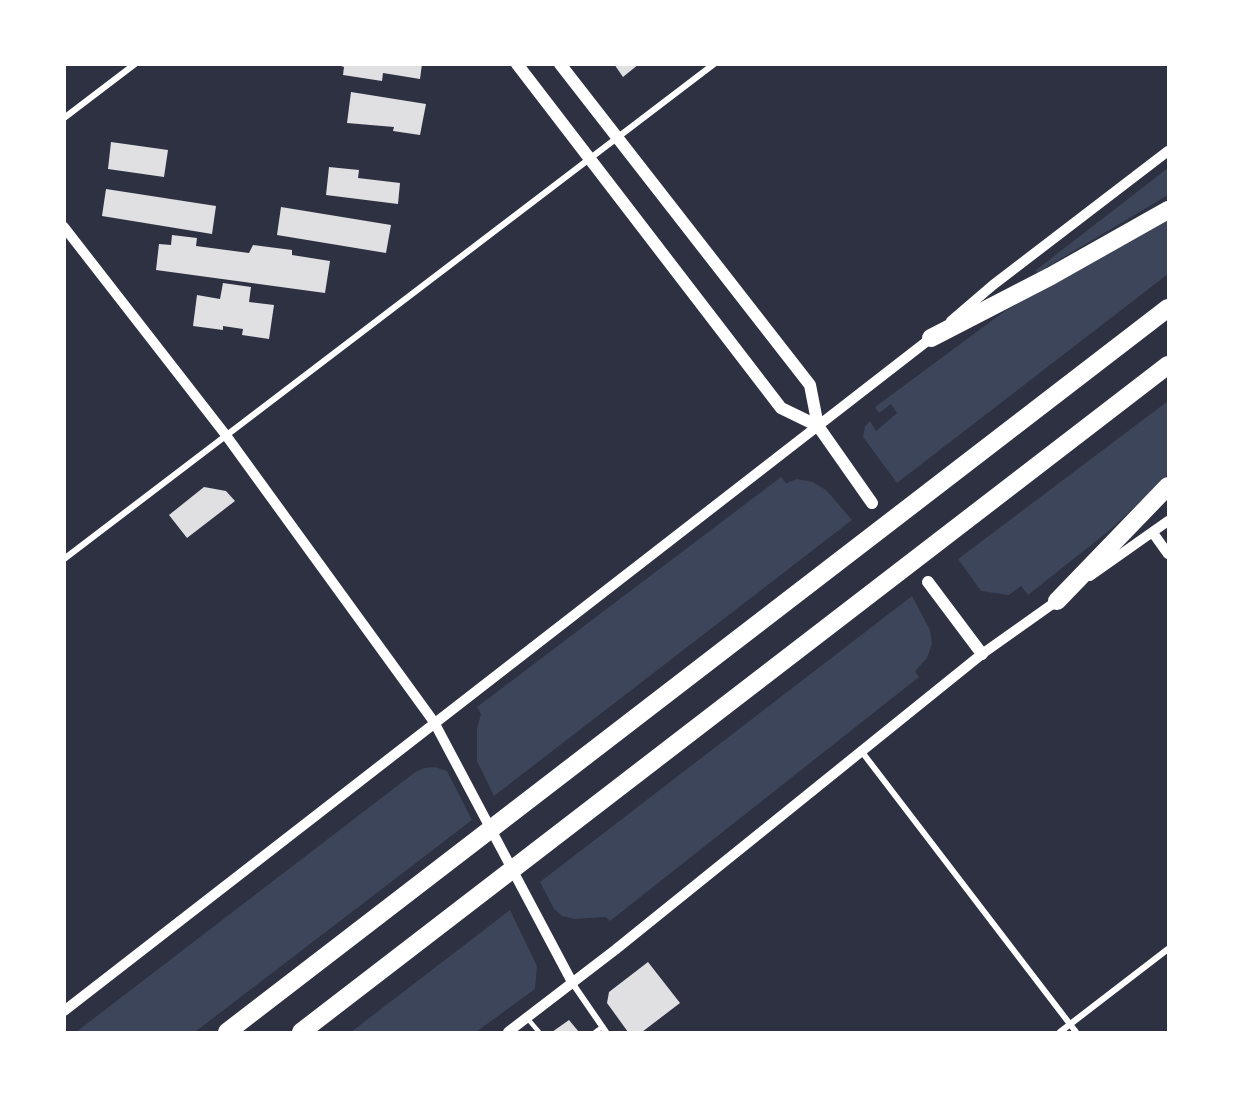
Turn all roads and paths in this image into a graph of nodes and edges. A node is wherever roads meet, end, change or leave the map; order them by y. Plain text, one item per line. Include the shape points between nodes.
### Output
1 (135, 64) edge
2 (517, 64) edge
3 (560, 64) edge
4 (714, 64) edge
5 (64, 118) edge
6 (617, 139) junction
7 (1168, 151) edge
8 (588, 161) junction
9 (1168, 210) edge
10 (64, 227) edge
11 (1168, 308) edge
12 (932, 338) junction
13 (1168, 365) edge
14 (818, 426) junction
15 (225, 434) junction
16 (1168, 486) edge
17 (872, 503) dead end
18 (1168, 521) edge
19 (1153, 534) junction
20 (1168, 554) edge
21 (64, 559) edge
22 (928, 582) dead end
23 (1057, 601) junction
24 (982, 654) junction
25 (434, 722) junction
26 (862, 752) junction
27 (1168, 950) edge
28 (573, 984) junction
29 (64, 1011) edge
30 (527, 1018) junction
31 (1070, 1025) junction
32 (604, 1030) edge
33 (227, 1032) edge
34 (301, 1032) edge
35 (508, 1032) edge
36 (539, 1032) edge
37 (595, 1032) edge
38 (1060, 1032) edge
39 (1076, 1032) edge

1 - 5 street
2 - 8 main road
3 - 6 main road
4 - 6 street
6 - 8 street
6 - 14 main road via 810,385
7 - 12 street via 993,285
8 - 14 main road via 782,408
8 - 15 street
9 - 12 highway
10 - 15 street
11 - 33 highway
12 - 14 street
13 - 34 highway
14 - 17 main road
14 - 25 street
15 - 21 street
15 - 25 street
16 - 23 highway
18 - 19 street
19 - 20 street
19 - 23 street
22 - 24 main road
23 - 24 street
24 - 26 street
25 - 28 street
25 - 29 street
26 - 28 street
26 - 31 street
27 - 31 street
28 - 30 street
28 - 32 street
30 - 35 street
30 - 36 lane
31 - 38 street
31 - 39 street
32 - 37 lane

